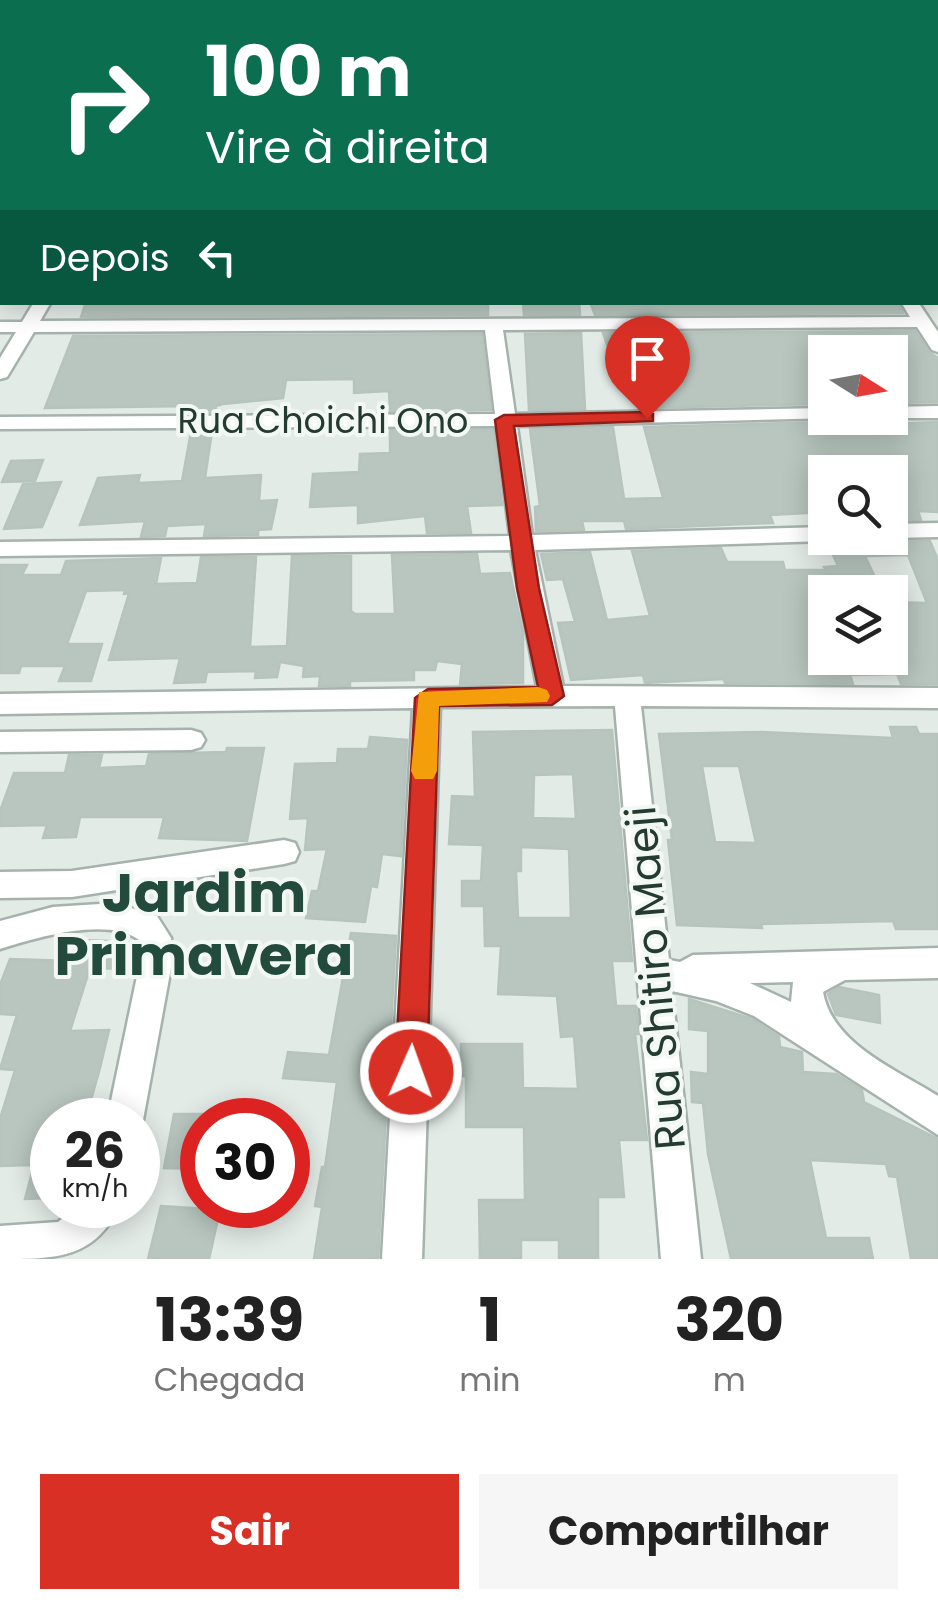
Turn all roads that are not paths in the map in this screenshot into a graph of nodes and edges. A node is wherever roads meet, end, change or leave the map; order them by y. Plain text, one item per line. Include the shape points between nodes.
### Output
1 (41, 305) edge
2 (400, 305) edge
3 (911, 305) edge
4 (923, 322) junction
5 (493, 324) junction
6 (29, 326) junction
7 (393, 326) junction
8 (0, 327) edge
9 (938, 346) edge
10 (0, 373) edge
11 (938, 412) edge
12 (908, 413) edge
13 (808, 414) edge
14 (504, 420) junction
15 (0, 423) edge
16 (938, 530) edge
17 (908, 531) edge
18 (808, 535) edge
19 (521, 543) junction
20 (0, 549) edge
21 (552, 696) junction
22 (627, 696) junction
23 (428, 698) junction
24 (938, 698) edge
25 (0, 704) edge
26 (191, 740) dead end
27 (0, 742) edge
28 (284, 852) dead end
29 (0, 885) edge
30 (0, 935) edge
31 (938, 963) edge
32 (863, 965) junction
33 (656, 972) junction
34 (892, 1086) junction
35 (129, 1098) edge
36 (938, 1118) edge
37 (83, 1228) edge
38 (0, 1246) edge
39 (402, 1259) edge
40 (681, 1259) edge

1 - 6 street
2 - 7 street
3 - 4 street
4 - 5 street
4 - 9 street
5 - 7 street
5 - 14 street
6 - 7 street
6 - 8 street
6 - 10 street
11 - 12 street
13 - 14 street, Rua Choichi Ono
14 - 15 street, Rua Choichi Ono
14 - 19 street
16 - 17 street
18 - 19 street
19 - 20 street
19 - 21 street
21 - 22 street
21 - 23 street
22 - 24 street
22 - 33 street, Rua Shitiro Maeji
23 - 25 street
23 - 39 street
26 - 27 street
28 - 29 street via 72,884
30 - 35 street via 76,917 147,927 156,940 156,962
31 - 32 street
32 - 33 street
32 - 34 street via 815,976 806,990 808,1006 822,1030
33 - 34 street via 752,998
33 - 40 street, Rua Shitiro Maeji
34 - 36 street
37 - 38 street via 53,1245

